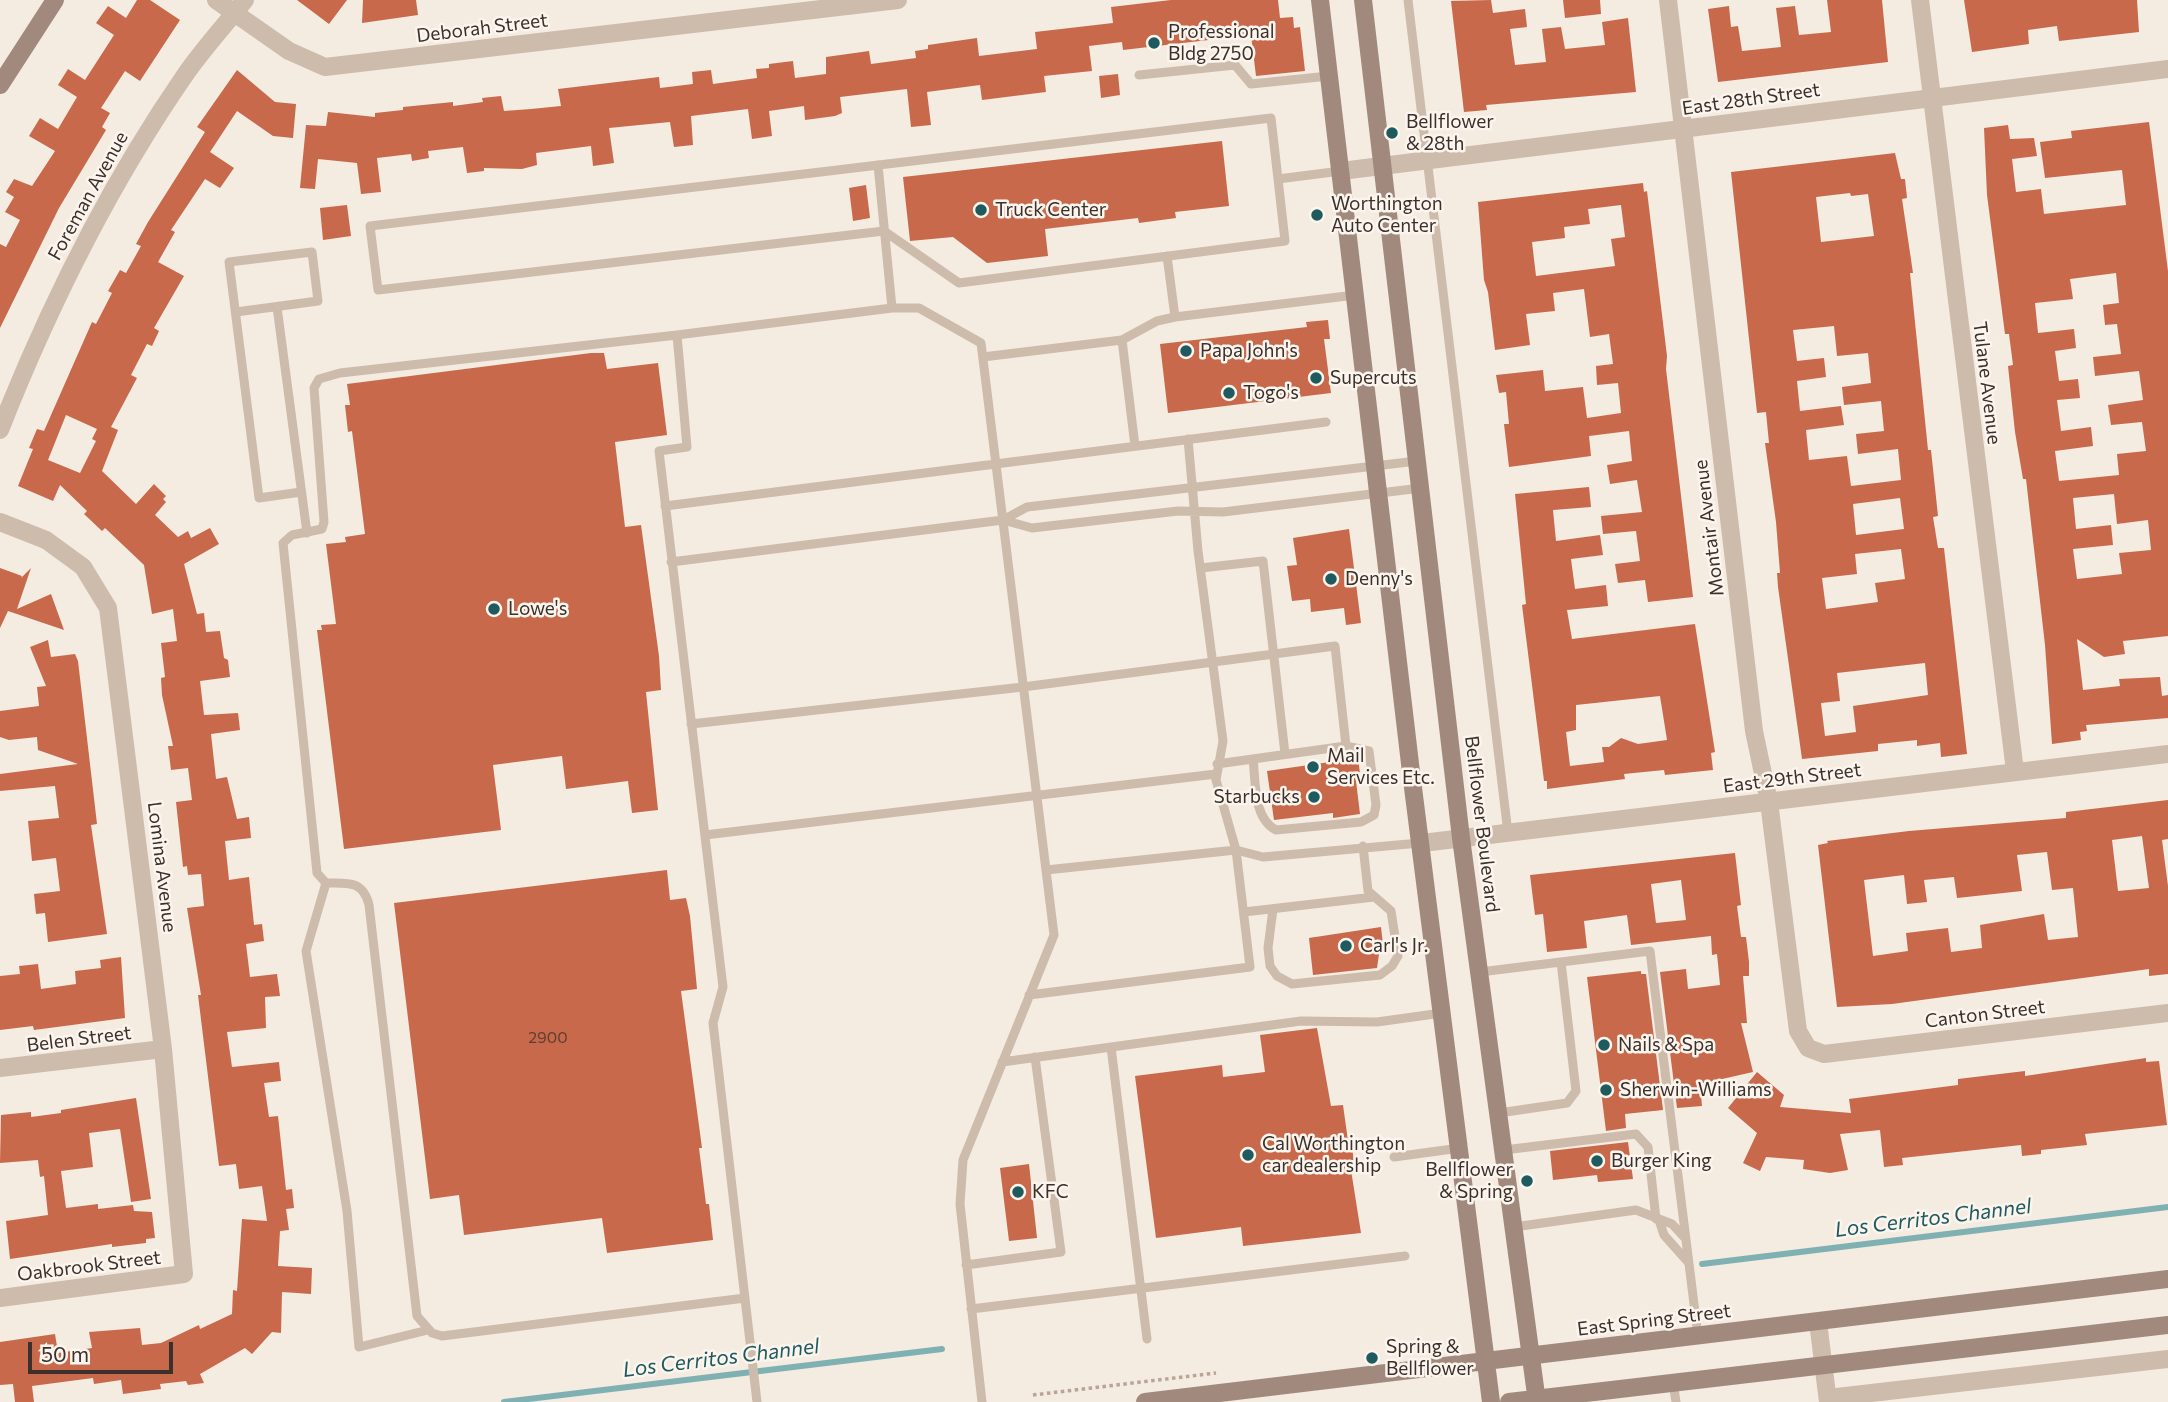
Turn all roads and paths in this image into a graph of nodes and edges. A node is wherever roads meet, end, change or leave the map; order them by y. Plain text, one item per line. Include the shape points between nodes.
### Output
1 (55, 0) edge
2 (216, 0) edge
3 (898, 0) edge
4 (1320, 0) edge
5 (1363, 0) edge
6 (1408, 0) edge
7 (1668, 0) edge
8 (1920, 0) edge
9 (239, 7) edge
10 (766, 8) edge
11 (2168, 69) edge
12 (1139, 75) dead end
13 (1328, 76) junction
14 (0, 85) edge
15 (1930, 96) junction
16 (1682, 129) junction
17 (1427, 160) junction
18 (878, 165) junction
19 (1382, 165) junction
20 (1341, 170) junction
21 (1278, 179) junction
22 (884, 232) junction
23 (1167, 256) junction
24 (1355, 295) junction
25 (277, 307) junction
26 (892, 308) junction
27 (236, 312) junction
28 (1175, 317) junction
29 (677, 335) junction
30 (1122, 340) junction
31 (983, 357) junction
32 (1326, 422) dead end
33 (0, 430) edge
34 (1188, 439) junction
35 (1135, 446) junction
36 (1417, 461) junction
37 (996, 464) junction
38 (1376, 465) junction
39 (1192, 488) junction
40 (1421, 488) junction
41 (302, 492) junction
42 (1379, 493) junction
43 (665, 506) junction
44 (1195, 510) junction
45 (1003, 520) junction
46 (0, 522) edge
47 (307, 533) junction
48 (671, 562) junction
49 (1200, 568) junction
50 (1274, 654) junction
51 (1213, 662) junction
52 (1023, 687) junction
53 (691, 724) junction
54 (1346, 746) junction
55 (1285, 754) junction
56 (2168, 754) edge
57 (1253, 759) junction
58 (1217, 769) junction
59 (2015, 771) junction
60 (1036, 795) junction
61 (1769, 802) junction
62 (1508, 833) junction
63 (705, 835) junction
64 (1461, 838) junction
65 (1422, 843) junction
66 (1363, 846) junction
67 (1236, 850) junction
68 (1046, 870) junction
69 (326, 883) junction
70 (1374, 897) junction
71 (1273, 909) junction
72 (1244, 912) junction
73 (1561, 962) junction
74 (1480, 972) junction
75 (1030, 995) junction
76 (1442, 1013) junction
77 (2168, 1013) edge
78 (1111, 1047) junction
79 (1808, 1048) joint
80 (163, 1049) junction
81 (1035, 1057) junction
82 (1002, 1062) junction
83 (0, 1068) edge
84 (1499, 1112) junction
85 (1460, 1148) junction
86 (1504, 1150) junction
87 (1394, 1157) dead end
88 (1658, 1219) junction
89 (1514, 1227) junction
90 (1685, 1238) junction
91 (1405, 1256) dead end
92 (1688, 1262) junction
93 (966, 1265) junction
94 (184, 1274) joint
95 (2168, 1279) edge
96 (1140, 1288) junction
97 (0, 1298) edge
98 (745, 1298) junction
99 (971, 1309) junction
100 (1818, 1322) junction
101 (2168, 1325) edge
102 (428, 1330) junction
103 (1698, 1336) junction
104 (1147, 1339) dead end
105 (1532, 1356) junction
106 (2168, 1359) edge
107 (1486, 1361) junction
108 (1823, 1365) junction
109 (1673, 1382) junction
110 (1600, 1396) edge
111 (1537, 1400) edge
112 (1828, 1400) edge
113 (757, 1402) edge
114 (982, 1402) edge
115 (1145, 1402) edge
116 (1491, 1402) edge
117 (1509, 1402) edge
118 (1675, 1402) edge

1 - 14 main road
2 - 9 street, Deborah Street
3 - 10 street, Deborah Street
4 - 13 main road
5 - 19 main road, Bellflower Boulevard
6 - 17 lane, Bellflower Boulevard
7 - 16 street, Montair Avenue
8 - 15 street, Tulane Avenue
9 - 10 street, Deborah Street via 289,51 325,67
9 - 33 street, Foreman Avenue via 186,73 135,151 69,274
11 - 15 street, East 28th Street
12 - 13 lane via 1235,65 1251,84
13 - 20 main road
15 - 16 street, East 28th Street
15 - 59 street, Tulane Avenue
16 - 17 street, East 28th Street
16 - 61 street, Montair Avenue via 1754,731
17 - 19 street, East 28th Street
17 - 62 lane, Bellflower Boulevard
18 - 21 lane via 1271,118
18 - 22 lane
18 - 22 lane via 370,226 378,290
19 - 20 street, East 28th Street
19 - 36 main road, Bellflower Boulevard
20 - 21 lane
20 - 24 main road
21 - 23 lane via 1285,241
22 - 23 lane via 958,282
22 - 26 lane
23 - 28 lane
24 - 28 lane
24 - 38 main road
25 - 27 lane
25 - 27 lane via 318,301 312,252 229,262
25 - 41 lane
26 - 29 lane
26 - 31 lane via 919,308 981,343
27 - 41 lane via 259,498
28 - 30 lane
29 - 43 lane via 687,447 659,451
29 - 47 lane via 319,379 314,388 324,522 322,529
30 - 31 lane
30 - 35 lane
31 - 37 lane
32 - 34 lane
34 - 35 lane
34 - 39 lane
35 - 37 lane
36 - 38 lane
36 - 40 main road, Bellflower Boulevard
37 - 43 lane
37 - 45 lane
38 - 39 lane
38 - 42 main road
39 - 44 lane
39 - 45 lane via 1027,507
40 - 42 lane
40 - 64 main road, Bellflower Boulevard
41 - 47 lane
42 - 44 lane via 1223,512
42 - 65 main road
43 - 48 lane
44 - 45 lane via 1032,528
44 - 49 lane
45 - 48 lane
45 - 52 lane
46 - 80 street, Lomina Avenue via 46,540 83,567 108,608
47 - 69 lane via 292,535 283,543 317,873
48 - 53 lane
49 - 50 lane via 1263,562
49 - 51 lane
50 - 51 lane
50 - 54 lane via 1335,646
50 - 55 lane
51 - 52 lane
51 - 58 lane via 1223,741
52 - 53 lane
52 - 60 lane
53 - 63 lane
54 - 55 lane
54 - 57 lane via 1370,751 1376,805 1374,815 1361,822 1276,830 1264,824
55 - 57 lane
56 - 59 street, East 29th Street
57 - 58 lane
58 - 60 lane
58 - 67 lane
59 - 61 street, East 29th Street
60 - 63 lane
60 - 68 lane
61 - 62 street, East 29th Street
61 - 79 street, Montair Avenue via 1798,1031
62 - 64 street, East 29th Street
63 - 98 lane via 723,987 713,1023
64 - 65 street, East 29th Street
64 - 74 main road, Bellflower Boulevard
65 - 66 lane
65 - 76 main road
66 - 67 lane via 1263,857
66 - 70 lane via 1368,891
67 - 68 lane
67 - 72 lane
68 - 75 lane via 1054,934
69 - 102 lane via 355,883 369,905 417,1316
69 - 102 lane via 306,951 347,1211 359,1347
70 - 71 lane
70 - 71 lane via 1391,911 1398,956 1380,975 1292,984 1277,976 1270,966 1268,948
71 - 72 lane
72 - 75 lane via 1250,967
73 - 74 lane
73 - 84 lane via 1574,1098 1567,1103
73 - 90 lane via 1650,951
74 - 84 main road, Bellflower Boulevard
75 - 82 lane
76 - 78 lane via 1377,1022 1301,1021
76 - 85 main road
77 - 79 street, Canton Street via 1824,1054
78 - 81 lane
78 - 96 lane
80 - 83 street, Belen Street
80 - 94 street, Lomina Avenue
81 - 82 lane
81 - 93 lane via 1061,1252
82 - 93 lane via 963,1160 960,1204
84 - 86 main road, Bellflower Boulevard
85 - 87 lane
85 - 107 main road
86 - 88 lane via 1636,1133 1648,1147
86 - 89 main road, Bellflower Boulevard
88 - 89 lane via 1636,1210
88 - 90 lane via 1671,1223
88 - 92 lane via 1664,1234
89 - 105 main road, Bellflower Boulevard
90 - 92 lane
91 - 96 lane
92 - 103 lane
93 - 99 lane
94 - 97 street, Oakbrook Street
95 - 100 main road, East Spring Street
96 - 99 lane
96 - 104 lane
98 - 102 lane via 442,1336
98 - 113 lane
99 - 114 lane
100 - 103 main road, East Spring Street
100 - 108 street
101 - 108 main road
103 - 105 main road, East Spring Street
105 - 107 main road, East Spring Street
105 - 111 main road, Bellflower Boulevard
106 - 112 street
107 - 115 main road, East Spring Street
107 - 116 main road
108 - 109 main road
108 - 112 street
109 - 110 main road
109 - 118 lane
110 - 111 main road
111 - 117 main road

